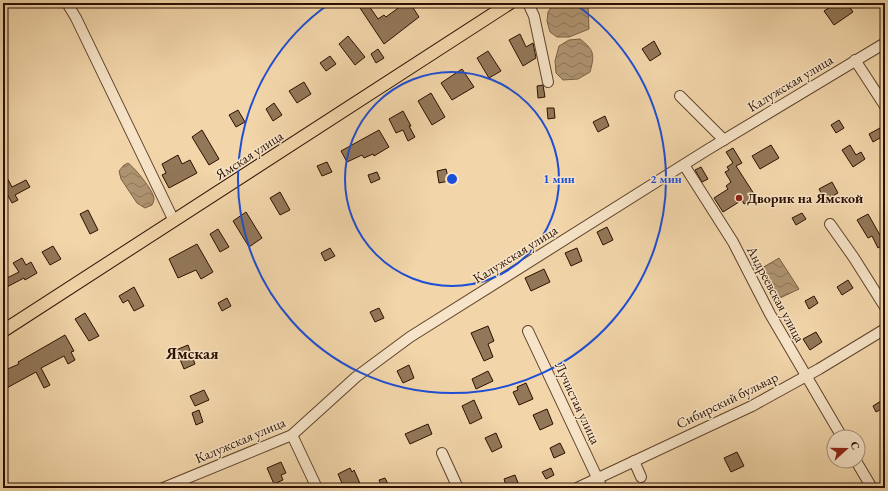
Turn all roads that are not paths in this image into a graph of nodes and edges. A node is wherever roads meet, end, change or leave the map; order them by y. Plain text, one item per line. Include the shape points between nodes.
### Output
1 (66, 3) edge
2 (510, 3) edge
3 (528, 3) edge
4 (885, 43) edge
5 (856, 60) junction
6 (548, 82) dead end
7 (680, 96) dead end
8 (885, 106) edge
9 (724, 140) junction
10 (684, 165) junction
11 (174, 221) junction
12 (830, 224) dead end
13 (885, 307) edge
14 (885, 329) edge
15 (3, 331) edge
16 (528, 331) dead end
17 (806, 376) junction
18 (837, 429) edge
19 (292, 436) junction
20 (442, 453) dead end
21 (634, 461) junction
22 (861, 469) edge
23 (641, 477) dead end
24 (598, 478) junction
25 (163, 488) edge
26 (317, 488) edge
27 (458, 488) edge
28 (577, 488) edge
29 (602, 488) edge
30 (872, 488) edge

1 - 11 street via 76,18
2 - 11 main road, Ямская улица
3 - 6 street via 534,16
4 - 5 street, Калужская улица
5 - 8 street
5 - 9 street, Калужская улица
7 - 9 street
9 - 10 street, Калужская улица
10 - 17 street, Андреевская улица via 733,242
10 - 19 street, Калужская улица via 410,337 356,378
11 - 15 main road, Ямская улица
12 - 13 street
14 - 17 street, Сибирский бульвар
16 - 24 street, Лучистая улица
17 - 18 street, Андреевская улица
17 - 21 street, Сибирский бульвар via 752,406
19 - 25 street, Калужская улица
19 - 26 street
20 - 27 street
21 - 23 street
21 - 24 street, Сибирский бульвар
22 - 30 street
24 - 28 street, Сибирский бульвар
24 - 29 street, Лучистая улица

